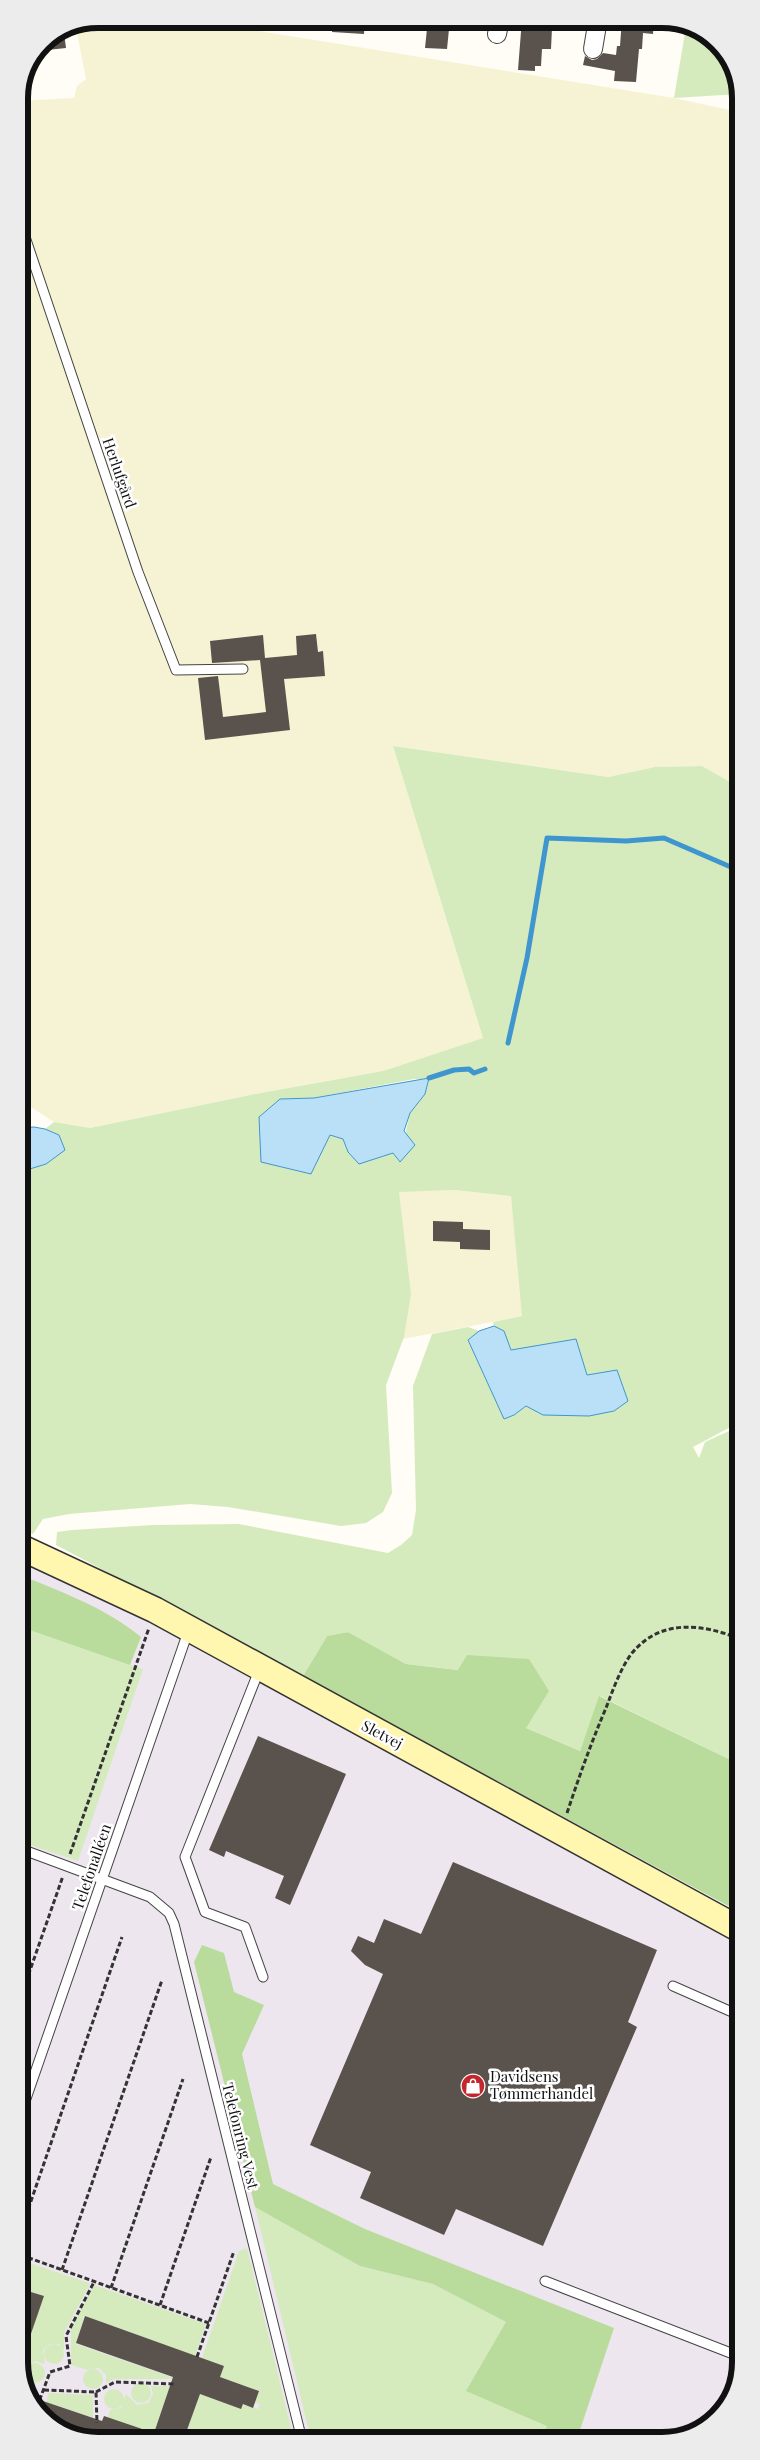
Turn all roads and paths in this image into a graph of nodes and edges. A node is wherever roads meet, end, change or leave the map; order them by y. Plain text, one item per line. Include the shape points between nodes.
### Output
1 (596, 28) edge
2 (593, 49) dead end
3 (28, 246) edge
4 (243, 669) dead end
5 (28, 1551) edge
6 (154, 1610) junction
7 (189, 1629) junction
8 (732, 1636) edge
9 (260, 1668) junction
10 (561, 1832) junction
11 (28, 1854) edge
12 (66, 1865) junction
13 (102, 1879) junction
14 (732, 1925) edge
15 (122, 1937) dead end
16 (28, 1976) edge
17 (263, 1977) dead end
18 (162, 1980) dead end
19 (673, 1986) dead end
20 (732, 2012) edge
21 (183, 2079) dead end
22 (28, 2093) edge
23 (211, 2157) dead end
24 (28, 2210) edge
25 (234, 2251) dead end
26 (28, 2258) edge
27 (62, 2270) junction
28 (545, 2281) dead end
29 (94, 2282) junction
30 (111, 2288) junction
31 (160, 2305) junction
32 (209, 2323) junction
33 (732, 2354) edge
34 (197, 2357) dead end
35 (175, 2384) dead end
36 (44, 2390) junction
37 (96, 2392) junction
38 (39, 2401) edge
39 (97, 2423) dead end
40 (300, 2432) edge

1 - 2 street
3 - 4 lane, Herlufgård via 138,572 176,670
5 - 6 street, Sletvej
6 - 7 street, Sletvej
6 - 12 path
7 - 9 street, Sletvej
7 - 13 lane, Telefonalléen
8 - 10 path via 713,1629 676,1626 657,1632 631,1654 589,1748
9 - 10 street, Sletvej
9 - 17 lane via 185,1857 205,1912 245,1927
10 - 14 street, Sletvej
11 - 12 lane, Telefonring Vest
12 - 13 lane, Telefonring Vest
12 - 16 path
13 - 22 lane, Telefonalléen
13 - 40 lane, Telefonring Vest via 150,1898 169,1913 174,1924
15 - 24 path
18 - 27 path
19 - 20 lane
21 - 30 path
23 - 31 path
25 - 32 path
26 - 27 path
27 - 29 path
28 - 33 lane
29 - 30 path
29 - 36 path via 66,2336 70,2366 50,2372
30 - 31 path
31 - 32 path
32 - 34 path
35 - 37 path via 115,2382
36 - 37 path
36 - 38 path
37 - 39 path

